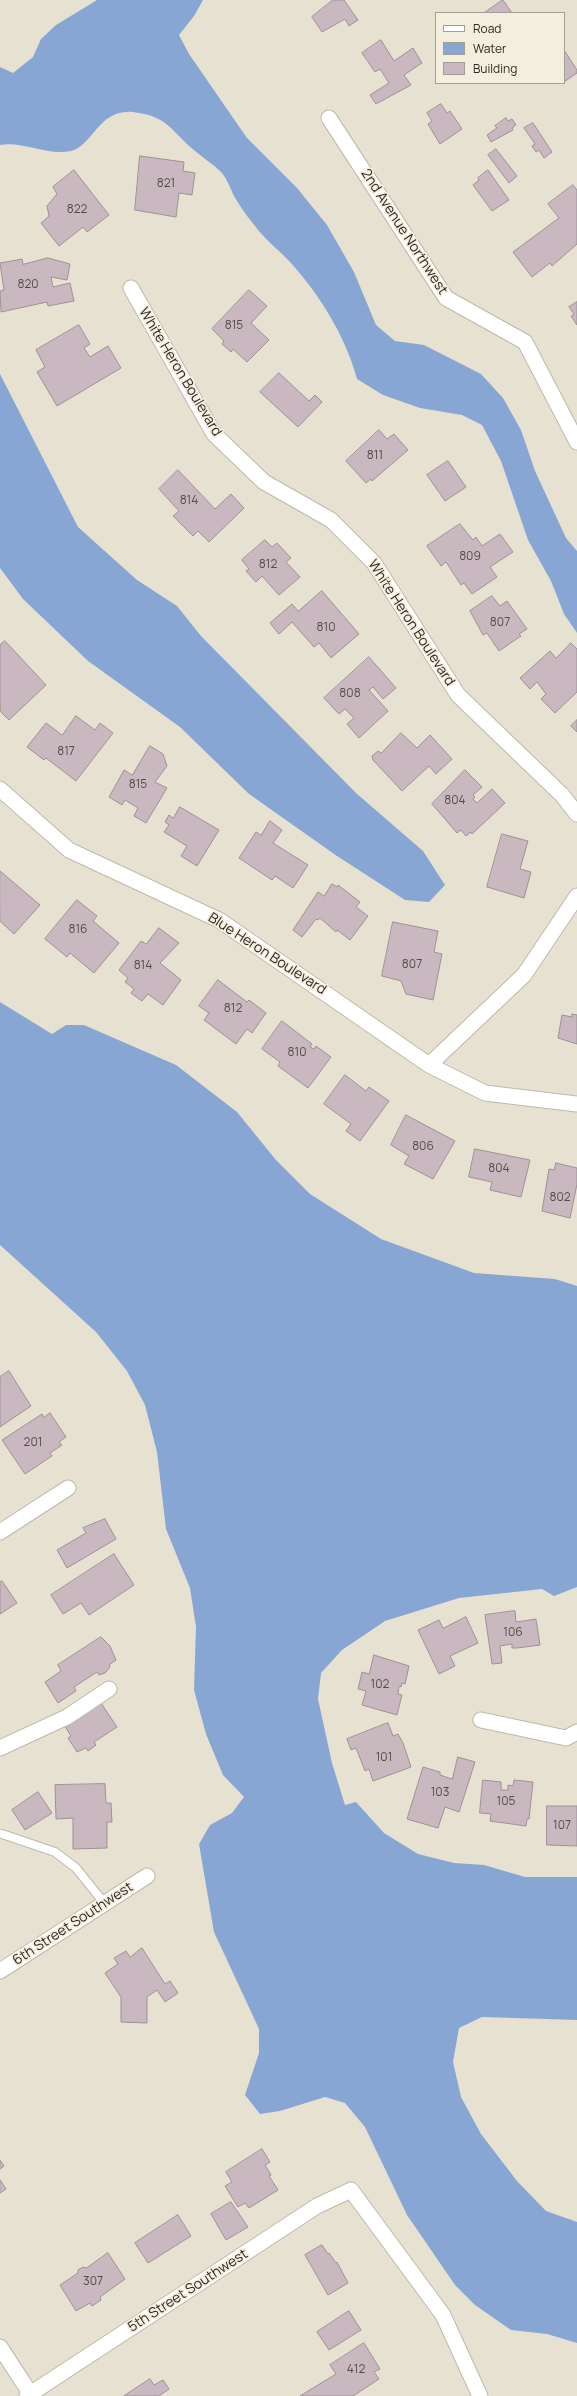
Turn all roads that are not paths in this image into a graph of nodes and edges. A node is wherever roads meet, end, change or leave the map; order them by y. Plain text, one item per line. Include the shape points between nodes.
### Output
1 (329, 118) dead end
2 (131, 288) dead end
3 (577, 442) edge
4 (0, 789) edge
5 (577, 814) edge
6 (577, 896) edge
7 (429, 1065) junction
8 (577, 1104) edge
9 (68, 1488) dead end
10 (0, 1532) edge
11 (109, 1689) dead end
12 (481, 1720) dead end
13 (577, 1732) edge
14 (0, 1748) edge
15 (2, 1834) dead end
16 (147, 1876) dead end
17 (105, 1904) junction
18 (0, 1971) edge
19 (0, 2347) edge
20 (30, 2395) edge
21 (480, 2396) edge

1 - 3 street, 2nd Avenue Northwest via 446,298 525,342
2 - 5 street, White Heron Boulevard via 214,434 264,482 331,520 374,563 458,695 562,795
4 - 7 street, Blue Heron Boulevard via 69,850 219,920
6 - 7 street via 524,975
7 - 8 street, Blue Heron Boulevard via 485,1093
9 - 10 street
11 - 14 street via 67,1717
12 - 13 street via 566,1738
15 - 17 lane via 55,1852 76,1868
16 - 17 street, 6th Street Southwest
17 - 18 street, 6th Street Southwest
19 - 20 street
20 - 21 street, 5th Street Southwest via 317,2206 351,2190 443,2315

